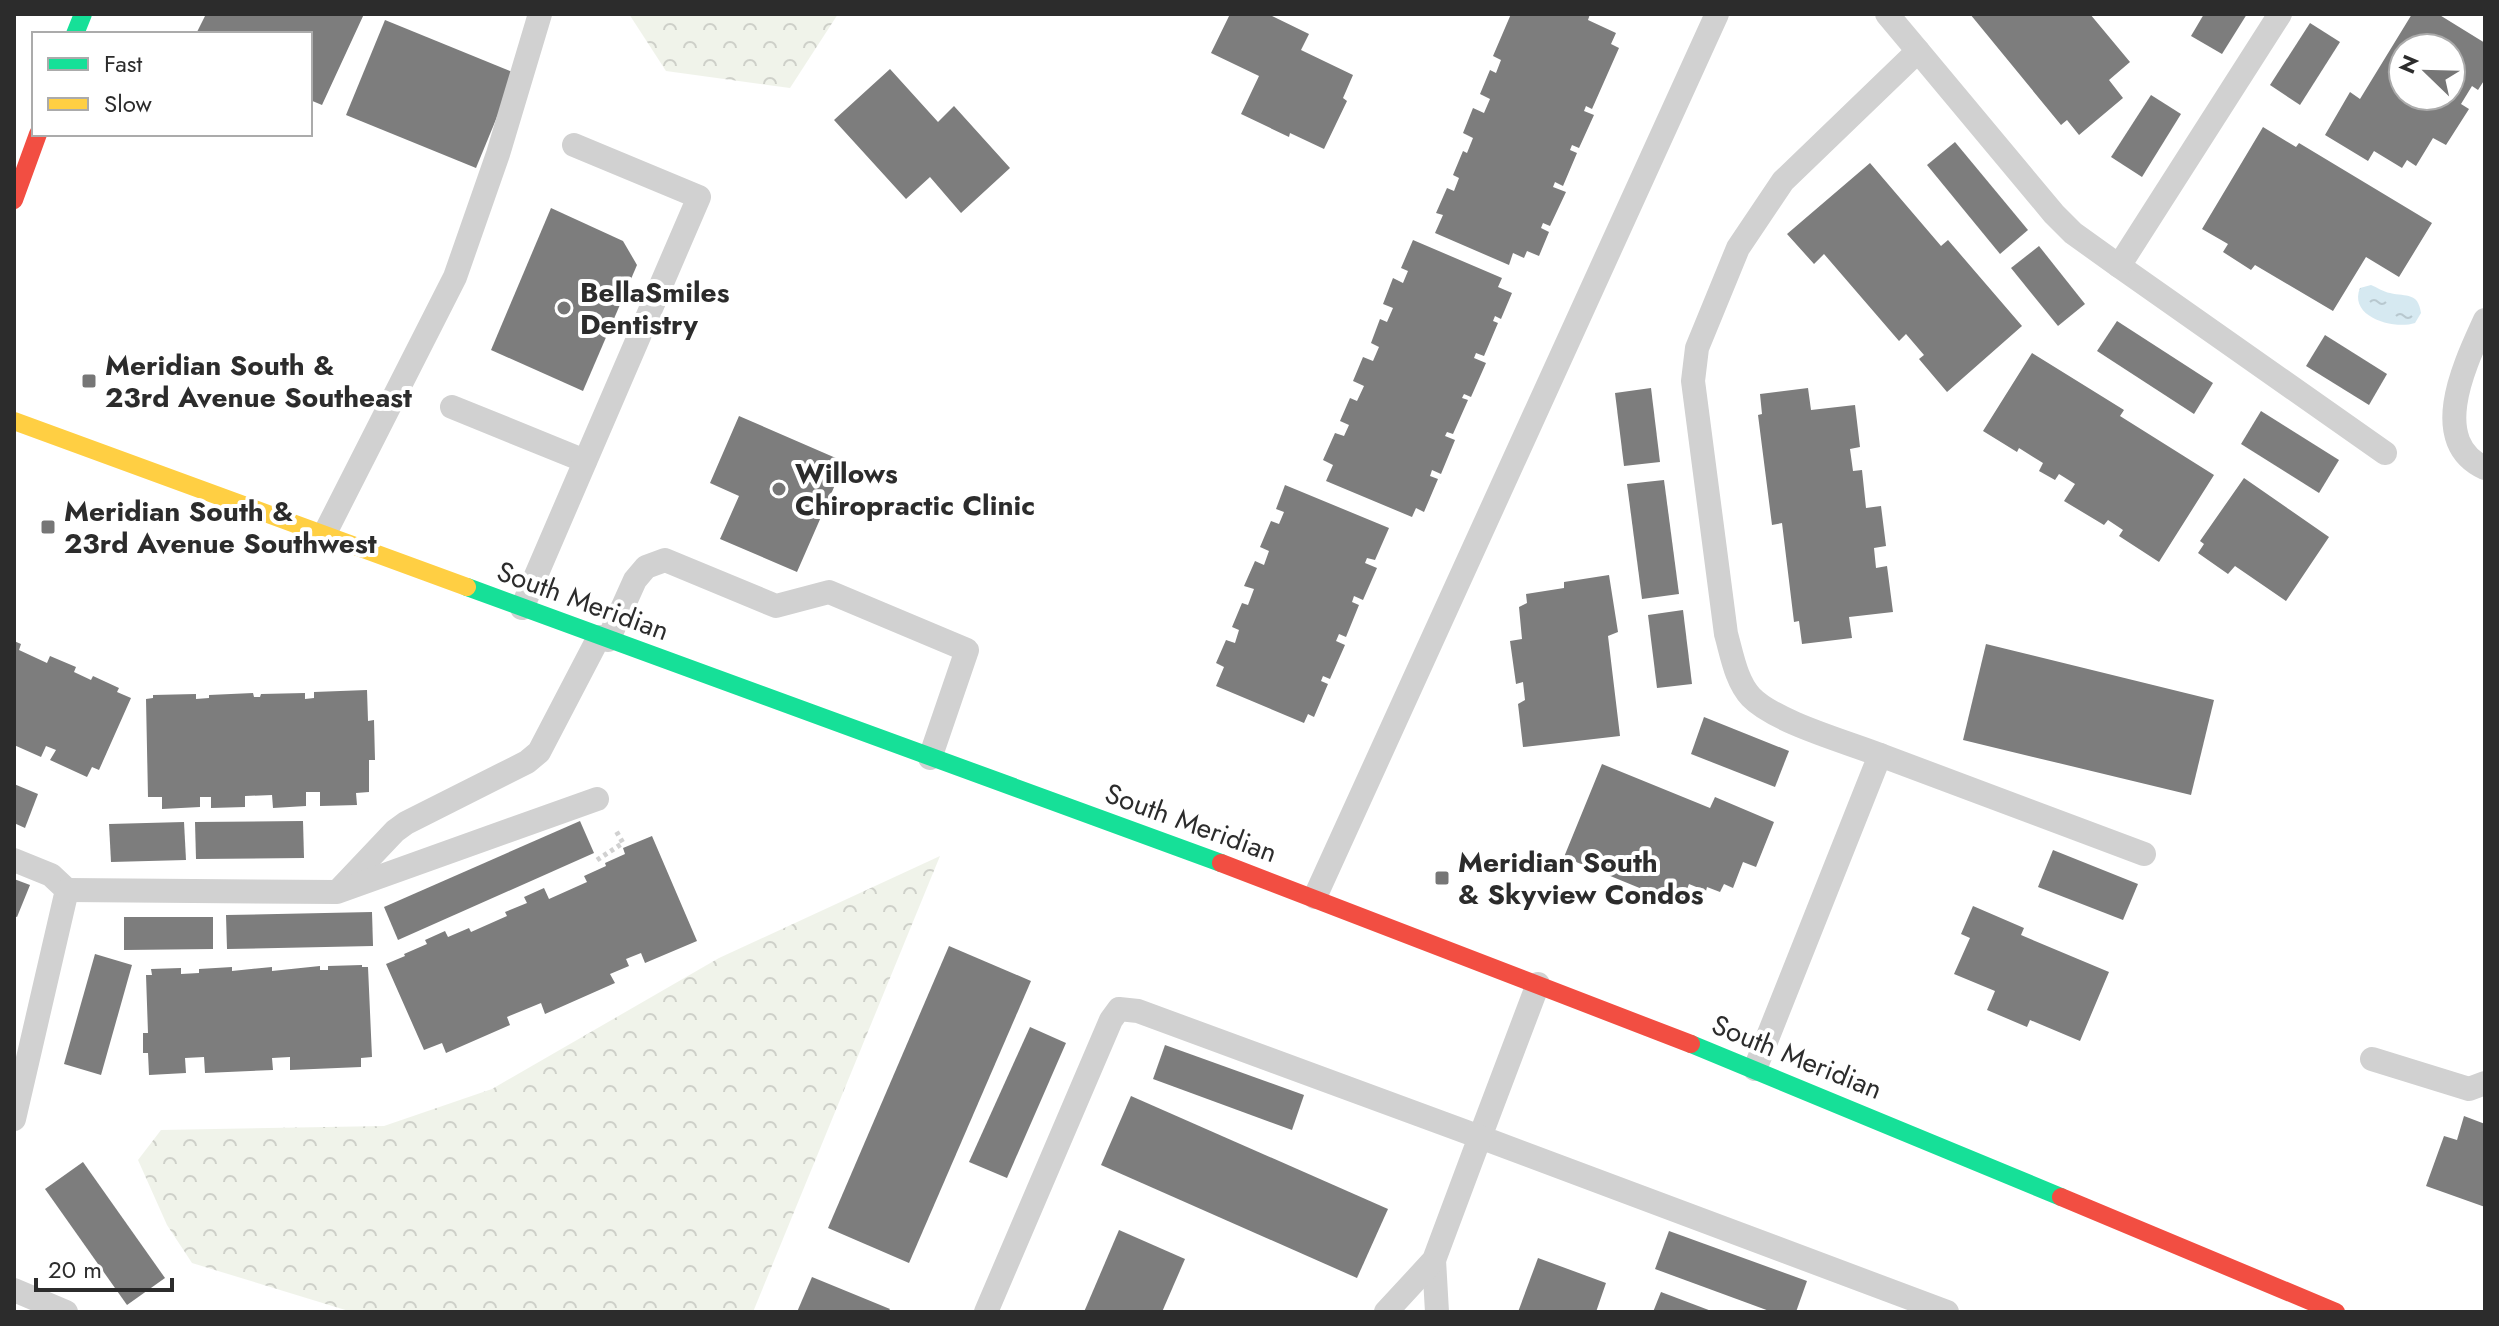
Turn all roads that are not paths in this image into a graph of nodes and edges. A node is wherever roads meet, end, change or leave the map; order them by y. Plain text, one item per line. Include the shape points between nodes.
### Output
1 (540, 14) edge
2 (1717, 14) edge
3 (1887, 14) edge
4 (2280, 14) edge
5 (1918, 51) junction
6 (36, 136) edge
7 (574, 145) dead end
8 (21, 155) edge
9 (14, 200) edge
10 (2119, 266) junction
11 (2485, 320) edge
12 (452, 407) dead end
13 (14, 421) edge
14 (2385, 453) dead end
15 (585, 461) junction
16 (2485, 468) edge
17 (324, 535) junction
18 (522, 608) junction
19 (604, 638) junction
20 (1880, 755) junction
21 (930, 758) junction
22 (597, 799) dead end
23 (2144, 854) dead end
24 (14, 860) edge
25 (67, 890) junction
26 (337, 892) junction
27 (1315, 897) junction
28 (1538, 984) junction
29 (2372, 1059) dead end
30 (1755, 1069) junction
31 (2485, 1083) edge
32 (14, 1119) edge
33 (1480, 1137) junction
34 (1434, 1260) junction
35 (14, 1290) edge
36 (2328, 1311) edge
37 (66, 1312) edge
38 (986, 1312) edge
39 (1386, 1312) edge
40 (1437, 1312) edge
41 (1947, 1312) edge

1 - 17 lane via 455,277
2 - 27 lane
3 - 5 lane
4 - 10 lane
5 - 10 lane via 2054,214
5 - 20 lane via 1783,181 1738,248 1697,348 1693,381 1735,670 1751,697 1777,715
6 - 8 main road
7 - 15 lane via 699,197
8 - 9 main road
10 - 14 lane
11 - 16 lane via 2462,371 2454,405 2463,450
12 - 15 lane
13 - 17 main road, South Meridian
15 - 18 lane
17 - 18 main road, South Meridian
18 - 19 main road, South Meridian
19 - 21 main road, South Meridian
19 - 21 lane via 635,580 646,567 665,560 776,606 829,592 967,650
19 - 26 lane via 539,752 406,823
20 - 23 lane
20 - 30 lane
21 - 27 main road, South Meridian
22 - 26 lane
24 - 25 lane via 51,875
25 - 26 lane
25 - 32 lane
27 - 28 main road, South Meridian
28 - 30 main road, South Meridian
28 - 33 lane
29 - 31 lane via 2469,1089
30 - 36 main road, South Meridian
33 - 34 lane
33 - 38 lane via 1138,1011 1119,1009
33 - 41 lane
34 - 39 lane
34 - 40 lane
35 - 37 lane

